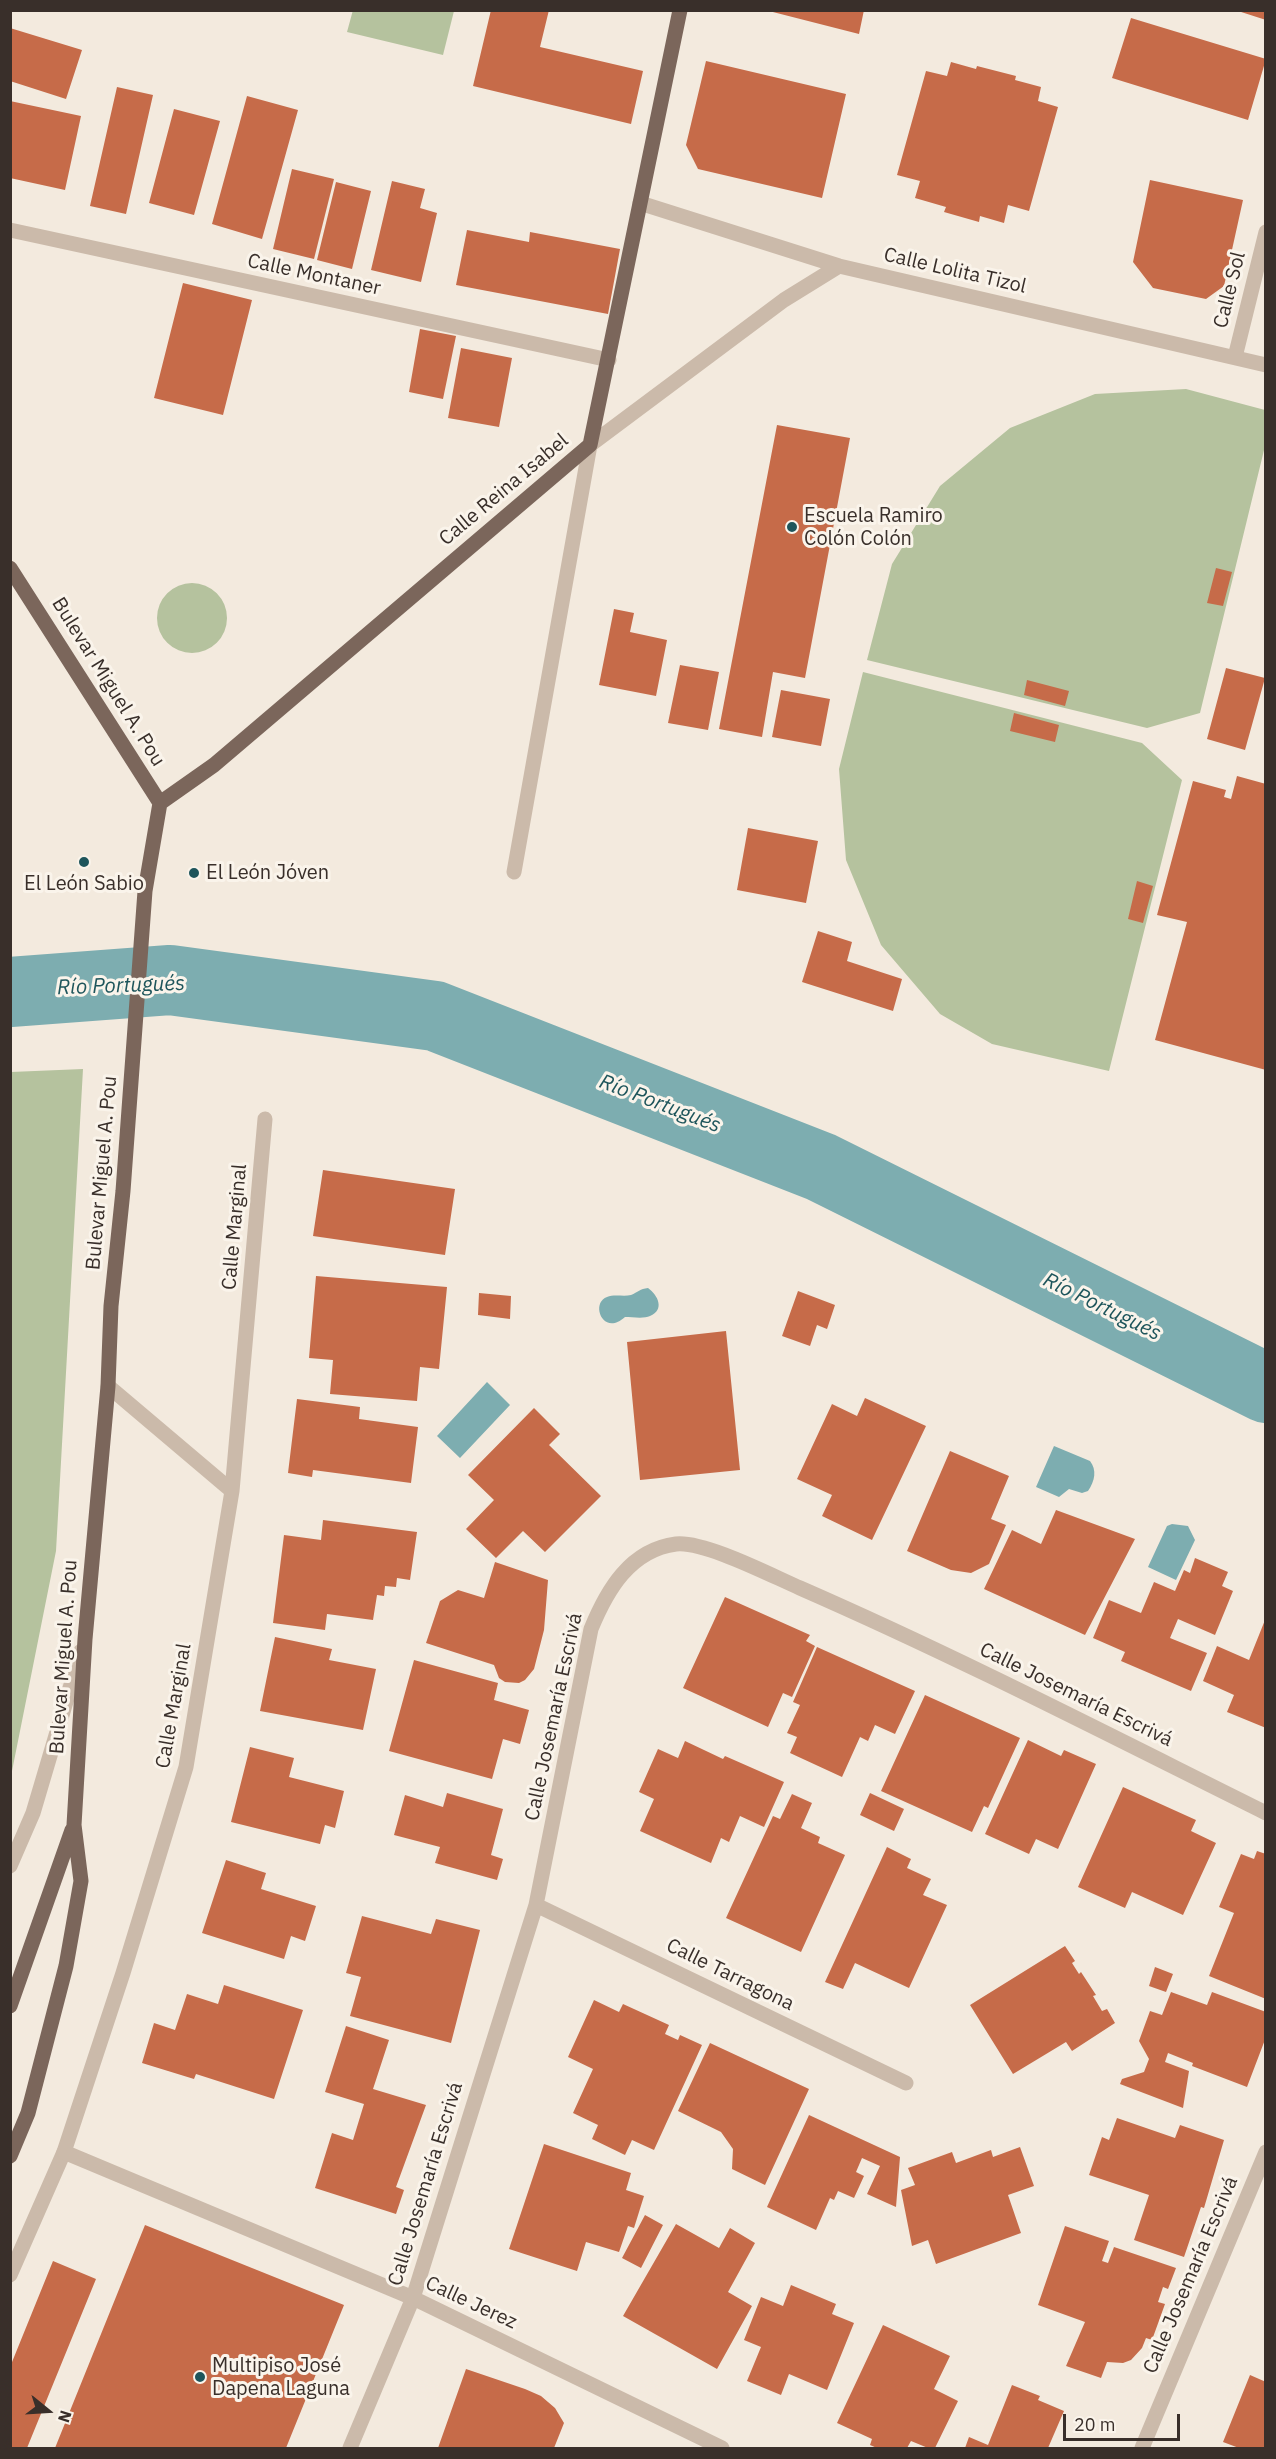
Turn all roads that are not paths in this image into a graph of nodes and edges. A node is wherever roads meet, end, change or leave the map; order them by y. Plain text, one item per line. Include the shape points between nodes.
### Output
1 (680, 10) edge
2 (640, 203) junction
3 (10, 230) edge
4 (1266, 232) edge
5 (839, 266) junction
6 (1235, 357) junction
7 (609, 360) junction
8 (1266, 365) edge
9 (590, 445) junction
10 (10, 568) edge
11 (160, 803) junction
12 (514, 873) dead end
13 (265, 1119) dead end
14 (108, 1386) junction
15 (232, 1491) junction
16 (85, 1639) junction
17 (1266, 1813) edge
18 (74, 1825) junction
19 (10, 1866) edge
20 (536, 1905) junction
21 (10, 2006) edge
22 (906, 2083) dead end
23 (64, 2152) junction
24 (1266, 2152) edge
25 (10, 2156) edge
26 (10, 2275) edge
27 (413, 2298) junction
28 (350, 2448) edge
29 (722, 2448) edge
30 (1142, 2448) edge

1 - 2 main road, Calle Reina Isabel
2 - 5 street, Calle Lolita Tizol
2 - 7 main road, Calle Reina Isabel
3 - 7 street, Calle Montaner
4 - 6 street, Calle Sol
5 - 6 street, Calle Lolita Tizol
5 - 9 street via 784,300
6 - 8 street, Calle Lolita Tizol
7 - 9 main road, Calle Reina Isabel
9 - 11 main road, Calle Reina Isabel via 214,765
9 - 12 street
10 - 11 main road, Bulevar Miguel A. Pou
11 - 14 main road, Bulevar Miguel A. Pou via 145,891
13 - 15 street, Calle Marginal
14 - 15 street
14 - 16 main road, Bulevar Miguel A. Pou
15 - 23 street, Calle Marginal via 186,1767
16 - 18 main road, Bulevar Miguel A. Pou
16 - 19 street via 33,1813
17 - 20 street, Calle Josemaría Escrivá via 848,1609 734,1560 692,1545 677,1544 646,1553 632,1564 605,1596 591,1629
18 - 21 main road, Bulevar Miguel A. Pou
18 - 25 main road, Bulevar Miguel A. Pou via 81,1881 76,1921 28,2113
20 - 22 street, Calle Tarragona
20 - 27 street, Calle Josemaría Escrivá
23 - 26 street, Calle Marginal
23 - 27 street, Calle Jerez
24 - 30 street, Calle Josemaría Escrivá
27 - 28 street, Calle Josemaría Escrivá
27 - 29 street, Calle Jerez

